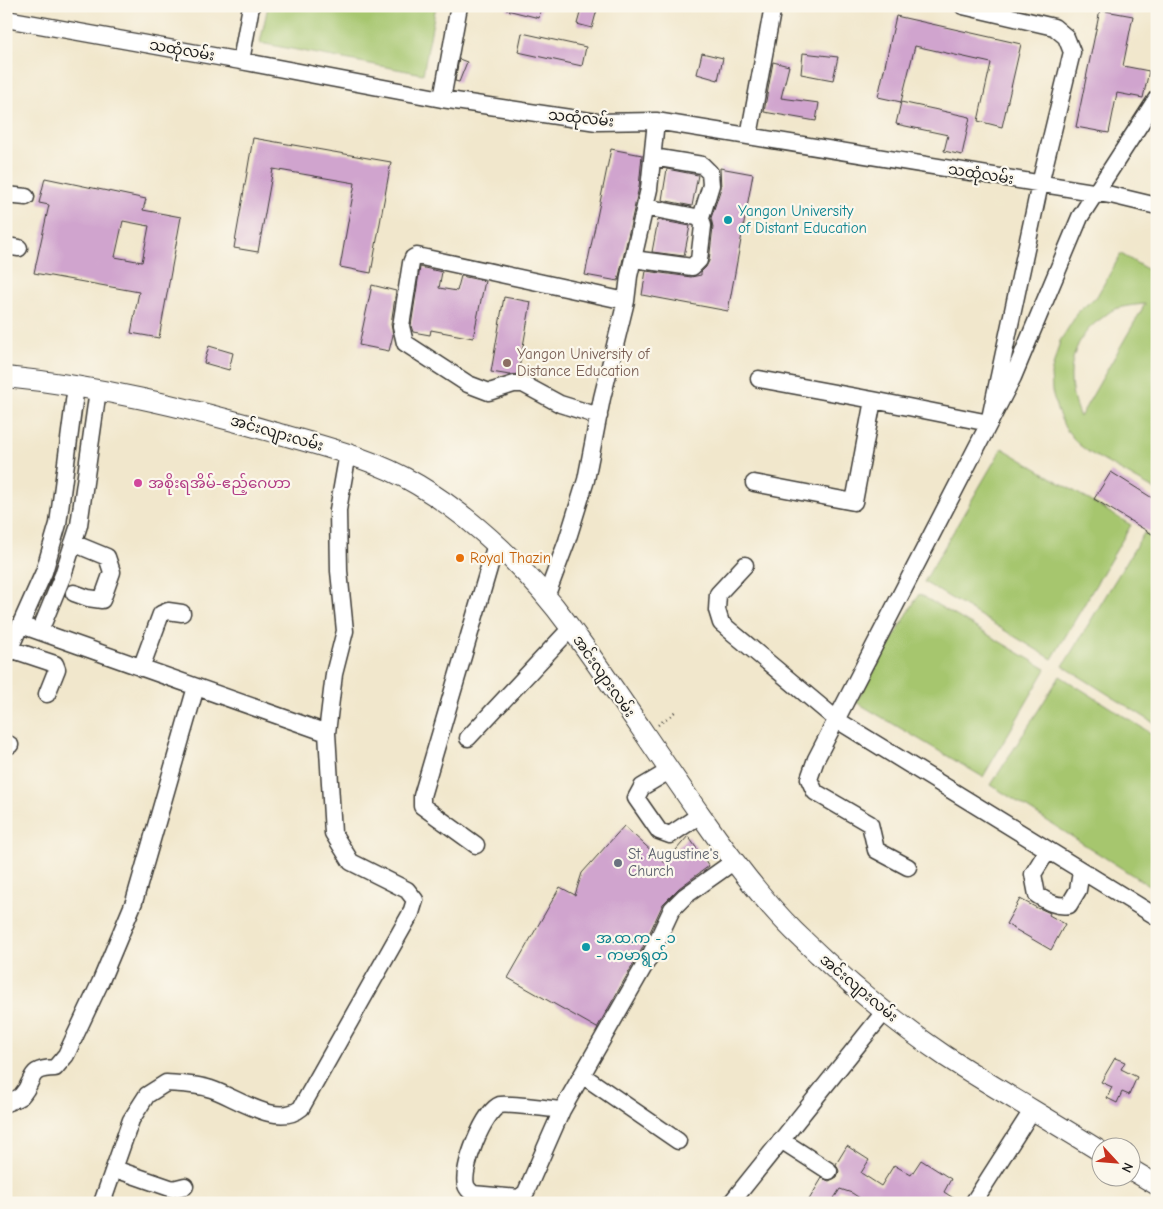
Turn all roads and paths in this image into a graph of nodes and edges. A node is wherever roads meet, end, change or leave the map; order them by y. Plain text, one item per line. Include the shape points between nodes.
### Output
1 (251, 6) edge
2 (459, 6) edge
3 (773, 6) edge
4 (963, 6) edge
5 (1030, 6) edge
6 (6, 19) edge
7 (1042, 24) junction
8 (240, 61) junction
9 (1157, 98) edge
10 (442, 99) junction
11 (656, 121) junction
12 (748, 136) junction
13 (653, 157) junction
14 (1040, 184) junction
15 (1096, 193) junction
16 (6, 195) edge
17 (26, 197) dead end
18 (1157, 206) edge
19 (645, 207) junction
20 (701, 218) junction
21 (633, 259) junction
22 (626, 301) junction
23 (6, 377) edge
24 (759, 379) dead end
25 (76, 386) junction
26 (98, 390) junction
27 (873, 400) junction
28 (599, 416) junction
29 (989, 423) junction
30 (348, 453) junction
31 (754, 483) dead end
32 (73, 543) junction
33 (496, 544) junction
34 (745, 565) dead end
35 (74, 593) dead end
36 (546, 597) junction
37 (182, 613) dead end
38 (21, 625) junction
39 (571, 628) junction
40 (40, 631) junction
41 (8, 653) edge
42 (141, 668) junction
43 (196, 687) junction
44 (47, 694) dead end
45 (676, 711) dead end
46 (837, 720) junction
47 (327, 733) junction
48 (646, 735) junction
49 (468, 738) dead end
50 (669, 771) junction
51 (700, 815) junction
52 (476, 845) dead end
53 (1050, 852) junction
54 (734, 862) junction
55 (908, 867) dead end
56 (1082, 872) junction
57 (1157, 918) edge
58 (885, 1011) junction
59 (582, 1075) junction
60 (6, 1103) edge
61 (1033, 1109) junction
62 (562, 1110) junction
63 (781, 1140) junction
64 (678, 1141) dead end
65 (1090, 1145) edge
66 (115, 1169) junction
67 (829, 1171) dead end
68 (1140, 1175) edge
69 (1157, 1185) edge
70 (185, 1186) dead end
71 (102, 1203) edge
72 (731, 1203) edge
73 (973, 1203) edge

1 - 8 street
2 - 10 street
3 - 12 street
4 - 7 street
5 - 7 street
6 - 8 street, သထုံလမ်း
7 - 14 street via 1054,27 1066,37 1072,52
8 - 10 street, သထုံလမ်း
9 - 15 street
10 - 11 street, သထုံလမ်း via 597,122
11 - 12 street, သထုံလမ်း
11 - 13 street
12 - 14 street, သထုံလမ်း
13 - 19 street
13 - 20 street via 702,165 710,173 711,185
14 - 15 street, သထုံလမ်း
14 - 29 street
15 - 18 street, သထုံလမ်း
15 - 29 street via 1080,217 1013,377
16 - 17 street
19 - 20 street
19 - 21 street
20 - 21 street via 699,260 692,267
21 - 22 street
22 - 28 street
22 - 28 street via 417,256 411,263 401,326 405,343 468,384 489,392 522,384 560,404
23 - 25 main road, အင်းလျားလမ်း
24 - 27 street
25 - 26 main road, အင်းလျားလမ်း
25 - 38 street via 58,524 44,572
26 - 30 main road, အင်းလျားလမ်း via 224,418
26 - 32 street
27 - 29 street
27 - 31 street via 854,502
28 - 36 street via 586,480
29 - 46 street
30 - 33 main road, အင်းလျားလမ်း via 419,485 459,512
30 - 47 street via 338,510 339,571 345,631 334,674
32 - 35 street via 107,557 112,572 102,600
32 - 40 street
33 - 36 main road, အင်းလျားလမ်း
33 - 52 street via 422,796 422,806
34 - 46 street via 718,594 717,610 721,623
36 - 39 main road, အင်းလျားလမ်း
37 - 42 street via 168,611 161,614
38 - 40 street
38 - 41 street
39 - 48 main road, အင်းလျားလမ်း
39 - 49 street
40 - 42 street
41 - 44 street via 55,664 57,669
42 - 43 street
43 - 47 street
43 - 60 street via 134,902 100,983 66,1055 55,1068 40,1069 20,1097
45 - 48 path
46 - 53 street
46 - 55 street via 812,772 810,779 815,792 870,824 876,850
47 - 66 street via 333,833 351,862 407,890 415,900 411,913 301,1108 295,1113 278,1116 210,1088 166,1083 147,1095 131,1120
48 - 50 main road, အင်းလျားလမ်း
50 - 51 main road, အင်းလျားလမ်း
50 - 51 street via 642,787 636,798 659,830 670,835
51 - 54 main road, အင်းလျားလမ်း
53 - 56 street
53 - 56 street via 1032,874 1037,895 1044,900 1058,907 1069,905 1078,890
54 - 58 main road, အင်းလျားလမ်း via 793,930
54 - 59 street via 672,909 651,954
56 - 57 street
58 - 61 main road, အင်းလျားလမ်း via 943,1054
58 - 63 street
59 - 62 street
59 - 64 street
61 - 65 main road, အင်းလျားလမ်း
61 - 73 street
62 - 62 street via 526,1192 520,1198 473,1194 469,1190 465,1179 467,1162 494,1109 503,1105
63 - 67 street
63 - 72 street
66 - 70 street via 173,1189
66 - 71 street
68 - 69 main road

